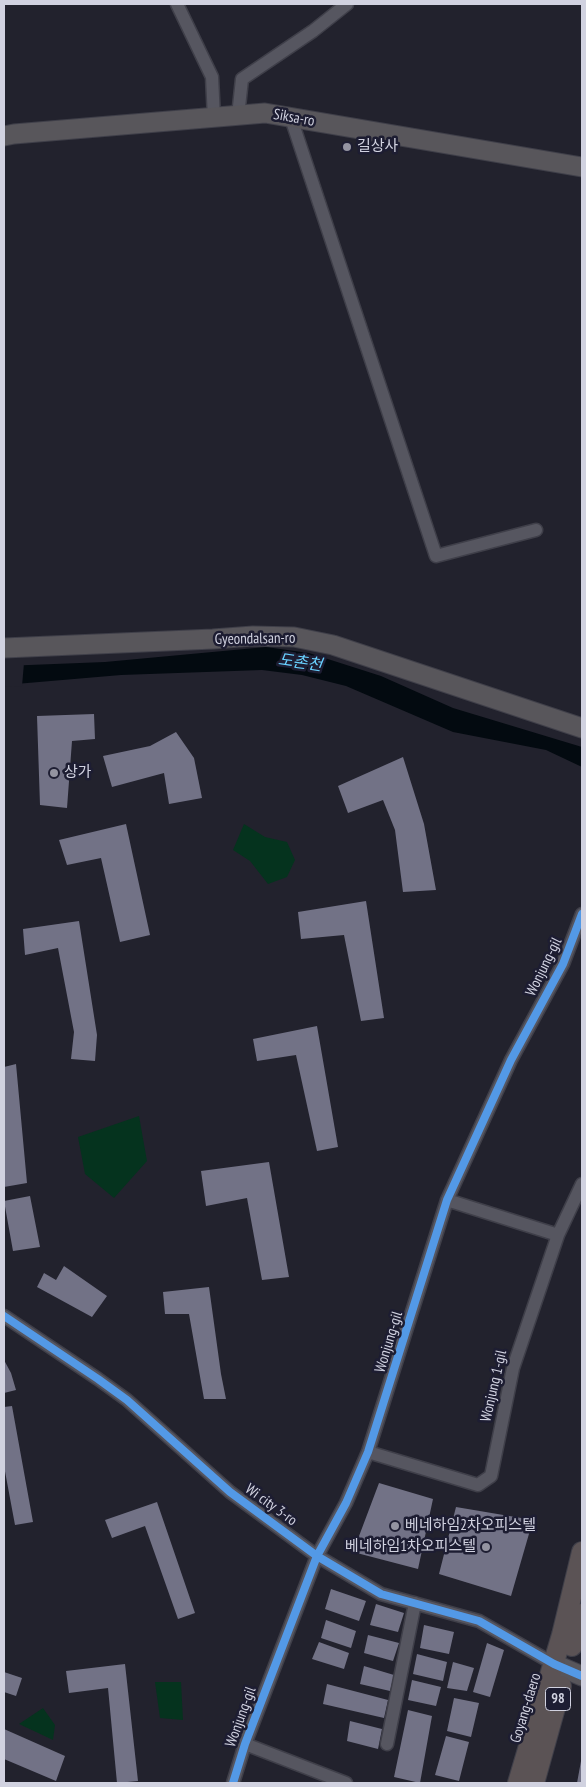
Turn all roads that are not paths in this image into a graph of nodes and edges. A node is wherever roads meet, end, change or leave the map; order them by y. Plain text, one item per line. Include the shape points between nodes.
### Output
1 (177, 4) edge
2 (346, 4) edge
3 (238, 116) junction
4 (214, 118) junction
5 (291, 118) junction
6 (4, 136) edge
7 (582, 167) edge
8 (536, 530) dead end
9 (4, 648) edge
10 (582, 728) edge
11 (582, 914) edge
12 (582, 1184) edge
13 (448, 1200) junction
14 (558, 1235) junction
15 (4, 1316) edge
16 (368, 1452) junction
17 (582, 1552) edge
18 (317, 1556) junction
19 (415, 1603) junction
20 (582, 1614) edge
21 (567, 1670) edge
22 (245, 1744) junction
23 (387, 1744) dead end
24 (233, 1783) edge
25 (346, 1783) edge
26 (518, 1783) edge
27 (534, 1783) edge

1 - 4 street via 212,77
2 - 3 street via 242,78
3 - 4 street, Siksa-ro
3 - 5 street, Siksa-ro via 265,113
4 - 6 street, Siksa-ro
5 - 7 street, Siksa-ro
5 - 8 street via 436,556
9 - 10 street, Gyeondalsan-ro via 253,636 294,637 333,645
11 - 13 street, Wonjung-gil via 563,964 511,1060
12 - 14 street, Wonjung 1-gil
13 - 14 street
13 - 16 street, Wonjung-gil
14 - 16 street, Wonjung 1-gil via 513,1368 491,1476 478,1484
15 - 18 street, Wi city 3-ro via 120,1395 230,1492
16 - 18 street, Wonjung-gil via 346,1503
17 - 21 main road, Goyang-daero
18 - 19 street, Wi city 3-ro via 381,1594
18 - 22 street, Wonjung-gil
19 - 21 street, Wi city 3-ro via 479,1621
19 - 23 street
20 - 21 main road, Goyang-daero / 98
21 - 26 main road, Goyang-daero
21 - 27 main road, Goyang-daero / 98
22 - 24 street, Wonjung-gil
22 - 25 street

